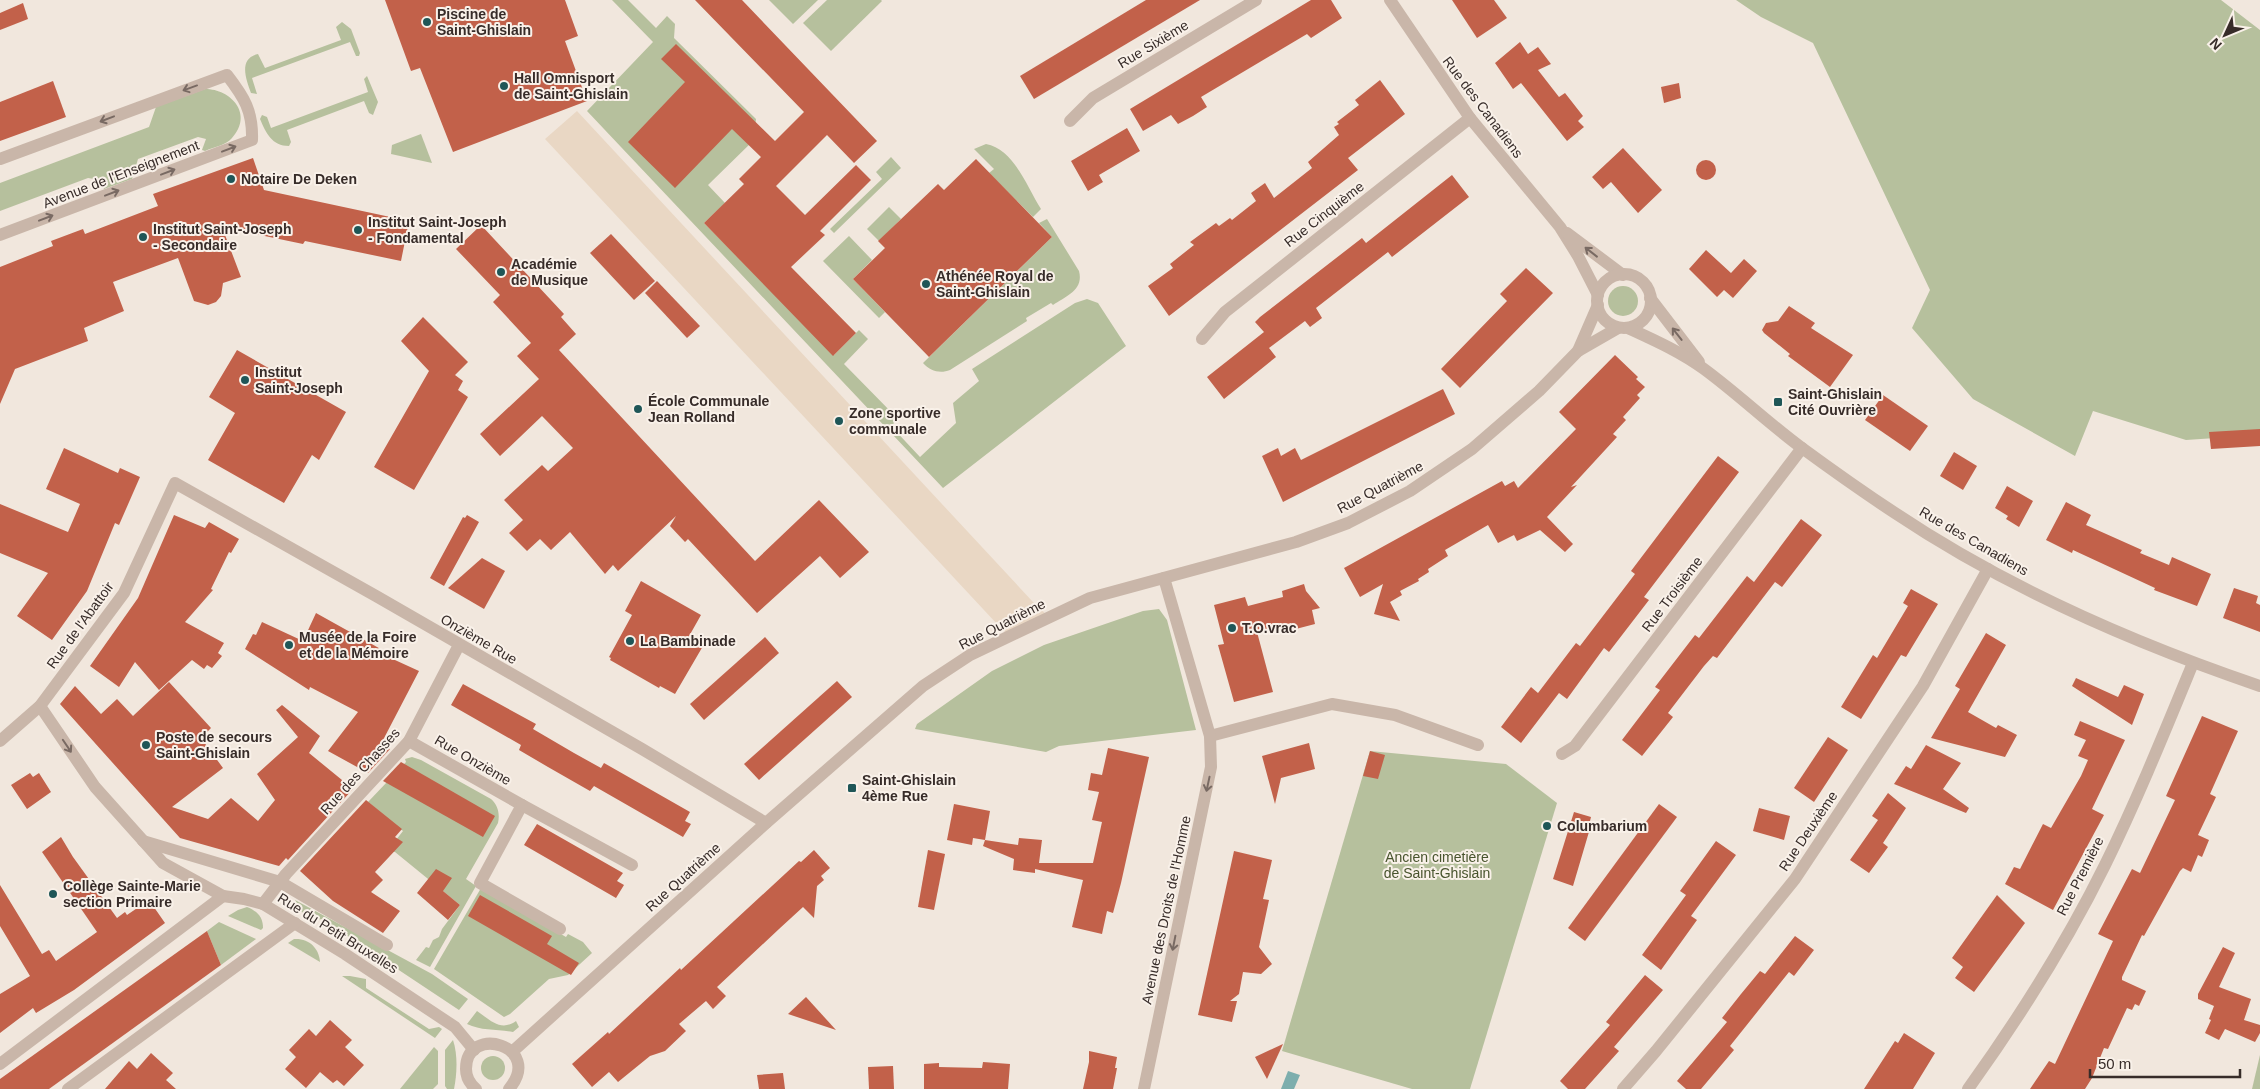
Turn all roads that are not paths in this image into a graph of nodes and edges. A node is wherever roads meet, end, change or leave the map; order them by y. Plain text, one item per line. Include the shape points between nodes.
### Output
1 (1256, 0) edge
2 (1390, 0) edge
3 (1470, 118) junction
4 (1070, 121) dead end
5 (0, 159) edge
6 (1560, 227) junction
7 (0, 235) edge
8 (1623, 275) junction
9 (1650, 298) junction
10 (1598, 300) junction
11 (1623, 328) junction
12 (1202, 339) dead end
13 (1578, 351) junction
14 (1704, 368) junction
15 (1802, 448) junction
16 (174, 483) joint
17 (1988, 569) junction
18 (1164, 578) junction
19 (459, 645) junction
20 (2193, 663) junction
21 (2260, 686) edge
22 (40, 706) junction
23 (1210, 736) junction
24 (0, 741) edge
25 (409, 741) junction
26 (1478, 745) dead end
27 (1562, 754) dead end
28 (522, 805) junction
29 (766, 823) junction
30 (142, 841) junction
31 (632, 865) dead end
32 (280, 882) junction
33 (223, 896) junction
34 (263, 904) junction
35 (295, 923) junction
36 (560, 929) dead end
37 (387, 945) dead end
38 (474, 1050) junction
39 (512, 1052) junction
40 (0, 1064) edge
41 (474, 1088) edge
42 (68, 1089) edge
43 (509, 1089) edge
44 (1144, 1089) edge
45 (1623, 1089) edge
46 (1968, 1089) edge

1 - 4 street, Rue Sixième via 1093,98
2 - 3 street, Rue des Canadiens
3 - 6 street, Rue des Canadiens
3 - 12 street, Rue Cinquième via 1224,312
7 -> 5 street, Avenue de l'Enseignement via 252,140 252,124 249,108 227,75
8 -> 6 street, Rue des Canadiens
6 - 10 street, Rue des Canadiens via 1578,256
8 - 9 street, Rue des Canadiens via 1640,280
8 - 10 street via 1607,281
9 - 11 street via 1646,316 1638,324
14 -> 9 street, Rue des Canadiens
10 - 11 street, Rue des Canadiens via 1604,320
10 - 13 street, Rue Quatrième
11 - 13 street, Rue Quatrième
11 - 14 street, Rue des Canadiens via 1662,343
13 - 18 street, Rue Quatrième via 1539,391 1472,449 1410,491 1348,523 1296,542
14 - 15 street, Rue des Canadiens
15 - 17 street, Rue des Canadiens via 1896,514
15 - 27 street, Rue Troisième via 1575,746
16 - 19 street, Onzième Rue
16 - 22 street, Rue de l'Abattoir via 124,593
17 - 20 street, Rue des Canadiens via 2085,618
17 - 45 street, Rue Deuxième via 1923,686 1795,879
18 - 23 street, Avenue des Droits de l'Homme
18 - 29 street, Rue Quatrième via 1090,598 970,655 891,712
19 - 25 street, Rue des Chasses
19 - 29 street, Onzième Rue
20 - 21 street, Rue des Canadiens
20 - 46 street, Rue Première via 2151,765 2104,865 2042,978
22 - 24 street, Rue de l'Abattoir
22 -> 30 street, Rue du Petit Bruxelles via 95,787
23 - 26 street via 1332,704 1395,715
23 -> 44 street, Avenue des Droits de l'Homme via 1211,767
25 - 28 street, Rue Onzième
25 - 32 street, Rue des Chasses
28 - 31 street, Rue Onzième
28 - 36 street via 480,883
29 - 39 street, Rue Quatrième
30 - 32 street
30 - 33 street, Rue du Petit Bruxelles via 163,863
32 - 34 street, Rue des Chasses
32 - 37 street
33 - 34 street, Rue du Petit Bruxelles
33 - 40 street
34 - 35 street, Rue du Petit Bruxelles
35 - 38 street, Rue du Petit Bruxelles via 454,1027
35 - 42 street
38 - 39 street via 481,1045 496,1043
38 - 41 street via 466,1066
39 - 43 street via 518,1076

